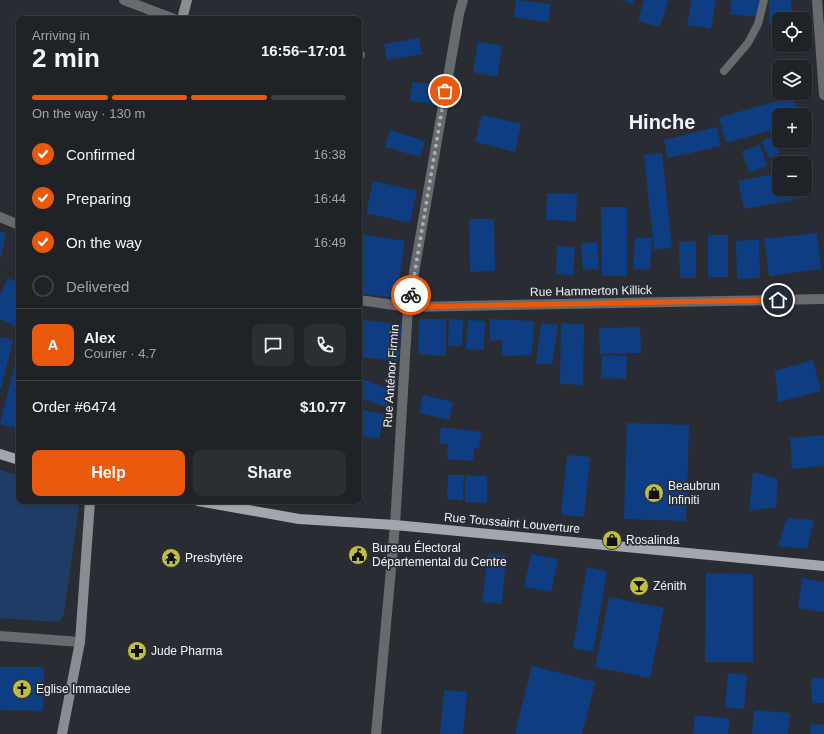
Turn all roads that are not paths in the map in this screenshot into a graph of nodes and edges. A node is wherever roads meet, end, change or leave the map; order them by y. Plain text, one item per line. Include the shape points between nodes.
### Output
1 (124, 0) edge
2 (187, 0) edge
3 (463, 0) edge
4 (764, 0) edge
5 (817, 0) edge
6 (166, 16) edge
7 (183, 16) edge
8 (724, 71) dead end
9 (824, 95) edge
10 (0, 217) edge
11 (16, 224) edge
12 (824, 299) edge
13 (362, 300) edge
14 (408, 307) junction
15 (0, 454) edge
16 (16, 459) edge
17 (90, 504) edge
18 (215, 504) edge
19 (395, 525) junction
20 (824, 566) edge
21 (0, 636) edge
22 (80, 642) junction
23 (62, 734) edge
24 (376, 734) edge

1 - 6 street
2 - 7 main road
3 - 14 street, Rue Anténor Firmin
4 - 8 lane via 758,24 748,43
5 - 9 street
10 - 11 street
12 - 14 street, Rue Hammerton Killick
13 - 14 street, Rue Hammerton Killick
14 - 19 street, Rue Anténor Firmin
15 - 16 main road
17 - 22 main road
18 - 19 main road, Rue Toussaint Louverture via 299,519
19 - 20 main road, Rue Toussaint Louverture
19 - 24 street, Rue Anténor Firmin
21 - 22 street
22 - 23 main road

